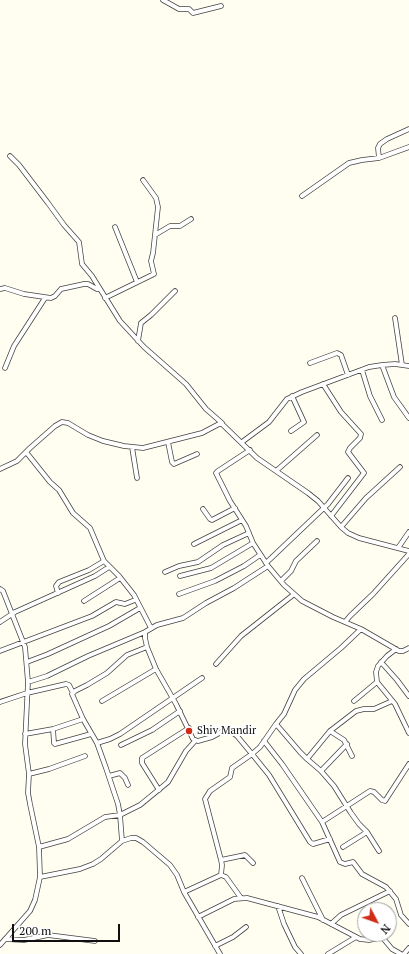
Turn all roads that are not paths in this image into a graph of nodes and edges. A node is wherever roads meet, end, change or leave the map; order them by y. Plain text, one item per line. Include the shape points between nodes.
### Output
1 (163, 0) edge
2 (221, 6) dead end
3 (409, 130) edge
4 (409, 147) edge
5 (10, 156) dead end
6 (379, 158) junction
7 (143, 180) dead end
8 (302, 196) dead end
9 (191, 219) dead end
10 (115, 226) dead end
11 (155, 235) junction
12 (137, 282) junction
13 (0, 289) edge
14 (100, 289) junction
15 (175, 291) dead end
16 (44, 298) junction
17 (105, 298) junction
18 (395, 318) dead end
19 (138, 341) junction
20 (310, 363) dead end
21 (382, 365) junction
22 (402, 365) junction
23 (409, 366) edge
24 (5, 368) dead end
25 (362, 370) junction
26 (348, 375) junction
27 (323, 384) junction
28 (292, 396) junction
29 (409, 418) edge
30 (382, 420) dead end
31 (222, 424) junction
32 (291, 431) dead end
33 (317, 435) dead end
34 (168, 442) junction
35 (242, 442) junction
36 (132, 447) junction
37 (250, 450) junction
38 (26, 452) junction
39 (197, 454) dead end
40 (400, 467) dead end
41 (0, 468) edge
42 (276, 471) junction
43 (138, 478) dead end
44 (348, 478) dead end
45 (234, 508) junction
46 (324, 508) junction
47 (203, 509) dead end
48 (331, 516) junction
49 (242, 520) junction
50 (341, 527) junction
51 (409, 532) edge
52 (249, 533) junction
53 (317, 541) dead end
54 (252, 543) junction
55 (194, 544) dead end
56 (398, 548) junction
57 (409, 553) edge
58 (260, 555) junction
59 (104, 561) junction
60 (267, 565) junction
61 (109, 567) junction
62 (165, 572) dead end
63 (180, 576) dead end
64 (120, 578) junction
65 (281, 581) junction
66 (0, 589) edge
67 (58, 593) junction
68 (179, 594) dead end
69 (293, 595) junction
70 (135, 600) junction
71 (84, 601) dead end
72 (140, 608) junction
73 (13, 614) junction
74 (0, 622) edge
75 (345, 622) junction
76 (151, 628) junction
77 (361, 629) junction
78 (145, 632) junction
79 (24, 643) junction
80 (147, 646) junction
81 (409, 648) edge
82 (396, 649) junction
83 (0, 651) edge
84 (27, 662) junction
85 (381, 662) junction
86 (216, 664) dead end
87 (156, 669) junction
88 (202, 678) dead end
89 (28, 682) junction
90 (377, 682) junction
91 (27, 693) junction
92 (73, 693) junction
93 (409, 696) edge
94 (172, 698) junction
95 (102, 701) dead end
96 (354, 701) dead end
97 (392, 701) junction
98 (0, 702) edge
99 (180, 711) junction
100 (83, 719) junction
101 (276, 724) junction
102 (189, 728) junction
103 (53, 729) junction
104 (330, 731) junction
105 (409, 733) edge
106 (25, 734) junction
107 (91, 734) junction
108 (195, 741) junction
109 (264, 741) junction
110 (97, 743) junction
111 (347, 744) junction
112 (121, 745) dead end
113 (252, 754) junction
114 (85, 756) dead end
115 (352, 756) dead end
116 (307, 758) junction
117 (409, 765) edge
118 (322, 771) junction
119 (28, 774) junction
120 (109, 776) junction
121 (128, 785) dead end
122 (160, 790) junction
123 (348, 806) junction
124 (120, 815) junction
125 (322, 822) junction
126 (368, 832) junction
127 (330, 838) junction
128 (122, 841) junction
129 (39, 847) junction
130 (343, 847) dead end
131 (379, 851) dead end
132 (221, 860) junction
133 (253, 863) dead end
134 (221, 875) junction
135 (40, 877) junction
136 (302, 878) dead end
137 (390, 891) junction
138 (184, 892) junction
139 (241, 898) junction
140 (278, 906) junction
141 (198, 917) junction
142 (324, 920) junction
143 (331, 924) junction
144 (409, 924) edge
145 (246, 927) dead end
146 (356, 937) junction
147 (5, 939) junction
148 (95, 941) dead end
149 (0, 945) edge
150 (215, 946) junction
151 (409, 949) edge
152 (220, 954) edge
153 (300, 954) edge
154 (328, 954) edge
155 (401, 954) edge
156 (404, 954) edge

1 - 2 street via 179,9 189,9 193,13
3 - 6 street via 380,144
4 - 6 street
5 - 14 street via 79,242 82,264
6 - 8 street via 349,163
7 - 11 street via 157,202
9 - 11 street via 180,226 170,226
10 - 12 street
11 - 12 street via 151,261 154,274
12 - 17 street
13 - 16 street via 6,288
14 - 16 street via 84,284 61,289 53,298
14 - 17 street
15 - 19 street via 141,323
16 - 24 street via 14,346
17 - 19 street via 120,321
18 - 22 street
19 - 31 street via 182,380
20 - 26 street via 337,353 341,356
21 - 22 street
21 - 25 street
21 - 29 street via 394,397
22 - 23 street
25 - 26 street
25 - 30 street via 370,396
26 - 27 street
27 - 28 street
27 - 48 street via 341,412 361,434 348,452 364,473
28 - 32 street via 304,422
28 - 35 street via 268,422
31 - 34 street via 202,433
31 - 35 street
33 - 42 street
34 - 36 street via 143,448
34 - 39 street via 174,464
35 - 37 street
36 - 38 street via 103,441 62,422
36 - 43 street
37 - 42 street
37 - 45 street via 216,472
38 - 41 street via 17,461
38 - 59 street via 59,490 73,513 88,526
40 - 50 street via 366,498
42 - 46 street via 308,493
44 - 46 street
45 - 47 street via 212,520
45 - 49 street
46 - 48 street
46 - 60 street
48 - 50 street
49 - 52 street
49 - 55 street
50 - 56 street via 359,538
51 - 56 street
52 - 54 street
52 - 62 street via 223,545 198,562
53 - 65 street via 296,561 292,572
54 - 58 street
54 - 63 street via 211,568
56 - 57 street
57 - 75 street
58 - 60 street
58 - 68 street via 215,581
59 - 61 street
59 - 67 street via 59,582 56,586
60 - 65 street
60 - 76 street via 185,617
61 - 64 street
61 - 67 street
64 - 70 street
64 - 71 street
65 - 69 street
66 - 73 street
67 - 73 street
69 - 75 street
69 - 86 street via 241,636
70 - 72 street
70 - 79 street via 125,604 116,602 92,616
72 - 76 street
72 - 84 street via 109,626
73 - 74 street
73 - 79 street
75 - 77 street
76 - 78 street
77 - 82 street
77 - 101 street via 304,679
78 - 80 street
78 - 89 street
79 - 83 street
79 - 84 street
80 - 87 street
80 - 92 street via 127,655 107,673
81 - 82 street via 402,651
82 - 85 street
84 - 89 street
85 - 90 street via 376,672
85 - 93 street
87 - 94 street
87 - 95 street
88 - 94 street
89 - 91 street
90 - 96 street
90 - 97 street
91 - 92 street via 66,684
91 - 98 street
91 - 106 street
92 - 100 street via 72,697
94 - 99 street
94 - 110 street via 120,734
97 - 104 street via 374,709 356,710
97 - 105 street
99 - 102 street
99 - 112 street via 152,730
100 - 103 street
100 - 107 street
101 - 109 street
101 - 116 street
102 - 108 street
102 - 122 street via 142,758 142,763
103 - 106 street
103 - 107 street via 56,744
104 - 111 street
104 - 116 street
106 - 119 street
107 - 110 street
108 - 113 street via 229,730
108 - 122 street via 174,774
109 - 113 street
109 - 125 street
110 - 120 street
111 - 115 street
111 - 118 street
113 - 127 street via 272,779 310,842 313,844
113 - 132 street via 232,768 230,777 210,791 204,799
114 - 119 street
116 - 118 street
117 - 123 street via 385,801 370,791
118 - 123 street
119 - 129 street via 30,804
120 - 121 street via 120,773
120 - 124 street
122 - 124 street via 140,805
123 - 125 street
123 - 126 street via 358,824
124 - 128 street
124 - 129 street via 105,817 68,839
125 - 127 street
126 - 130 street
126 - 131 street
127 - 137 street via 340,862 353,862 362,874
128 - 135 street via 93,864
128 - 138 street via 136,838 162,857 177,874
129 - 135 street
132 - 133 street via 245,856
132 - 134 street
134 - 138 street
134 - 139 street via 226,877
135 - 147 street via 30,911
136 - 142 street
137 - 143 street via 341,915
137 - 144 street via 396,899 401,915
138 - 141 street
139 - 140 street
139 - 141 street
140 - 142 street
140 - 153 street
141 - 150 street
142 - 143 street
143 - 146 street
145 - 150 street
146 - 154 street
146 - 155 street via 365,940 382,937 392,949
147 - 148 street via 24,940 48,936
147 - 149 street
150 - 152 street
151 - 156 street

